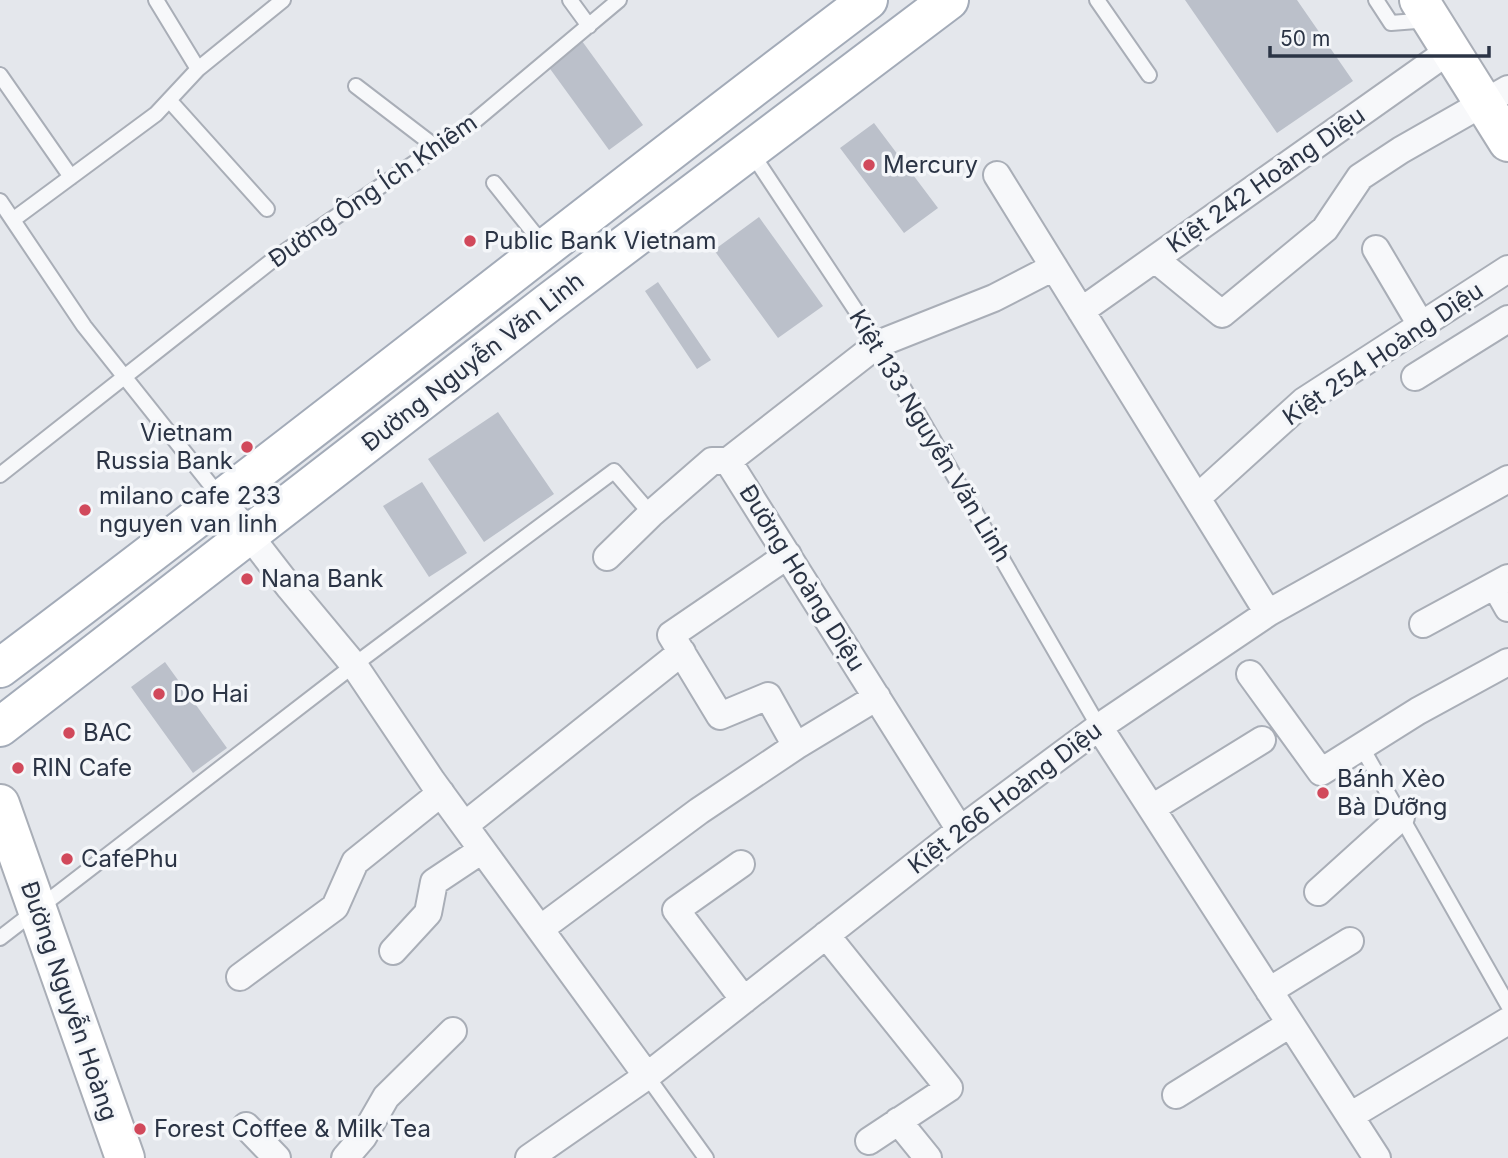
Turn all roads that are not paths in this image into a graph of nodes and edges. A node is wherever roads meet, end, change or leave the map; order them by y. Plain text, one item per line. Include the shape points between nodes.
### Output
1 (156, 0) edge
2 (283, 0) edge
3 (570, 0) edge
4 (619, 0) edge
5 (868, 0) edge
6 (949, 0) edge
7 (1097, 0) edge
8 (1376, 0) edge
9 (1434, 23) edge
10 (589, 26) junction
11 (198, 69) junction
12 (0, 75) edge
13 (1149, 75) dead end
14 (356, 86) dead end
15 (747, 92) junction
16 (1496, 96) edge
17 (169, 100) junction
18 (763, 141) junction
19 (1508, 142) edge
20 (438, 148) junction
21 (997, 174) dead end
22 (71, 177) junction
23 (494, 183) dead end
24 (0, 201) edge
25 (267, 209) dead end
26 (14, 219) junction
27 (547, 249) junction
28 (1376, 249) dead end
29 (1155, 259) junction
30 (1054, 267) junction
31 (1508, 269) edge
32 (1082, 311) junction
33 (1508, 319) edge
34 (1421, 326) junction
35 (878, 344) junction
36 (124, 377) junction
37 (1415, 377) dead end
38 (728, 461) junction
39 (0, 475) edge
40 (1506, 484) edge
41 (1197, 498) junction
42 (222, 500) junction
43 (651, 514) junction
44 (250, 534) junction
45 (788, 555) junction
46 (607, 557) dead end
47 (1502, 582) edge
48 (1508, 608) edge
49 (1268, 613) junction
50 (1423, 624) dead end
51 (682, 652) junction
52 (1508, 662) edge
53 (355, 665) junction
54 (0, 668) edge
55 (1250, 674) dead end
56 (877, 697) junction
57 (0, 727) edge
58 (1099, 727) junction
59 (1262, 740) dead end
60 (796, 746) junction
61 (1361, 746) junction
62 (441, 793) junction
63 (0, 804) edge
64 (1152, 808) junction
65 (1401, 817) junction
66 (465, 825) junction
67 (960, 830) junction
68 (482, 850) junction
69 (741, 864) dead end
70 (1318, 892) dead end
71 (37, 910) junction
72 (540, 929) junction
73 (826, 934) junction
74 (0, 938) edge
75 (1350, 941) dead end
76 (393, 951) dead end
77 (240, 977) dead end
78 (1269, 991) junction
79 (744, 1000) junction
80 (1508, 1005) edge
81 (1508, 1021) edge
82 (1290, 1024) junction
83 (453, 1031) dead end
84 (647, 1076) junction
85 (1177, 1095) dead end
86 (1350, 1116) junction
87 (898, 1122) junction
88 (246, 1126) dead end
89 (869, 1141) dead end
90 (352, 1156) edge
91 (125, 1158) edge
92 (277, 1158) edge
93 (529, 1158) edge
94 (706, 1158) edge
95 (928, 1158) edge
96 (1377, 1158) edge

1 - 11 lane
2 - 11 lane
3 - 10 lane
4 - 10 lane, Đường Ông Ích Khiêm
5 - 15 main road, Đường Nguyễn Văn Linh
6 - 18 main road, Đường Nguyễn Văn Linh
7 - 13 lane
8 - 9 lane via 1391,23
9 - 16 main road
9 - 29 street, Kiệt 242 Hoàng Diệu
10 - 20 lane, Đường Ông Ích Khiêm
11 - 17 lane
12 - 22 lane
14 - 20 lane
15 - 18 main road
15 - 27 main road, Đường Nguyễn Văn Linh
16 - 19 main road
16 - 29 street via 1360,177 1325,229 1222,314
17 - 22 lane
17 - 25 lane
18 - 35 lane, Kiệt 133 Nguyễn Văn Linh
18 - 44 main road, Đường Nguyễn Văn Linh
20 - 36 lane, Đường Ông Ích Khiêm via 274,259
21 - 30 street
22 - 26 lane
23 - 27 lane
24 - 26 lane
26 - 36 lane via 84,326
27 - 42 main road, Đường Nguyễn Văn Linh
28 - 34 street
29 - 32 street, Kiệt 242 Hoàng Diệu
30 - 32 street
30 - 35 street via 994,298
31 - 34 street, Kiệt 254 Hoàng Diệu
32 - 41 street
33 - 37 street
34 - 41 street, Kiệt 254 Hoàng Diệu via 1304,401
35 - 38 street
35 - 58 lane, Kiệt 133 Nguyễn Văn Linh
36 - 39 lane, Đường Ông Ích Khiêm
36 - 42 lane
38 - 43 street, Đường Hoàng Diệu via 712,461
38 - 45 street, Đường Hoàng Diệu
40 - 49 street, Kiệt 266 Hoàng Diệu
41 - 49 street
42 - 44 street
42 - 54 main road, Đường Nguyễn Văn Linh
43 - 46 street, Đường Hoàng Diệu
43 - 53 lane via 614,471
44 - 53 street
44 - 57 main road, Đường Nguyễn Văn Linh
45 - 51 street via 671,635
45 - 56 street, Đường Hoàng Diệu
47 - 48 street
47 - 50 street
49 - 58 street, Kiệt 266 Hoàng Diệu
51 - 60 street via 720,716 768,696
51 - 66 street
52 - 61 street
53 - 62 street
53 - 71 lane
55 - 61 street via 1321,772
56 - 60 street
56 - 67 street, Đường Hoàng Diệu
58 - 64 street
58 - 67 street, Kiệt 266 Hoàng Diệu
59 - 64 street
60 - 72 street via 699,811
61 - 65 lane
62 - 66 street
62 - 77 street via 355,862 335,907
63 - 71 main road, Đường Nguyễn Hoàng
64 - 78 street
65 - 70 street
65 - 80 lane
66 - 68 street
67 - 73 street, Kiệt 266 Hoàng Diệu
68 - 72 street
68 - 76 street via 434,882 428,913
69 - 79 street via 676,910
71 - 74 lane
71 - 91 main road, Đường Nguyễn Hoàng
72 - 84 street
73 - 79 street, Kiệt 266 Hoàng Diệu
73 - 87 street via 949,1088
75 - 78 street
78 - 82 street
79 - 84 street, Kiệt 266 Hoàng Diệu
81 - 86 street
82 - 85 street
82 - 86 street
83 - 90 street via 386,1097
84 - 93 street, Kiệt 266 Hoàng Diệu
84 - 94 lane
86 - 96 street
87 - 89 street
87 - 95 street
88 - 92 street

